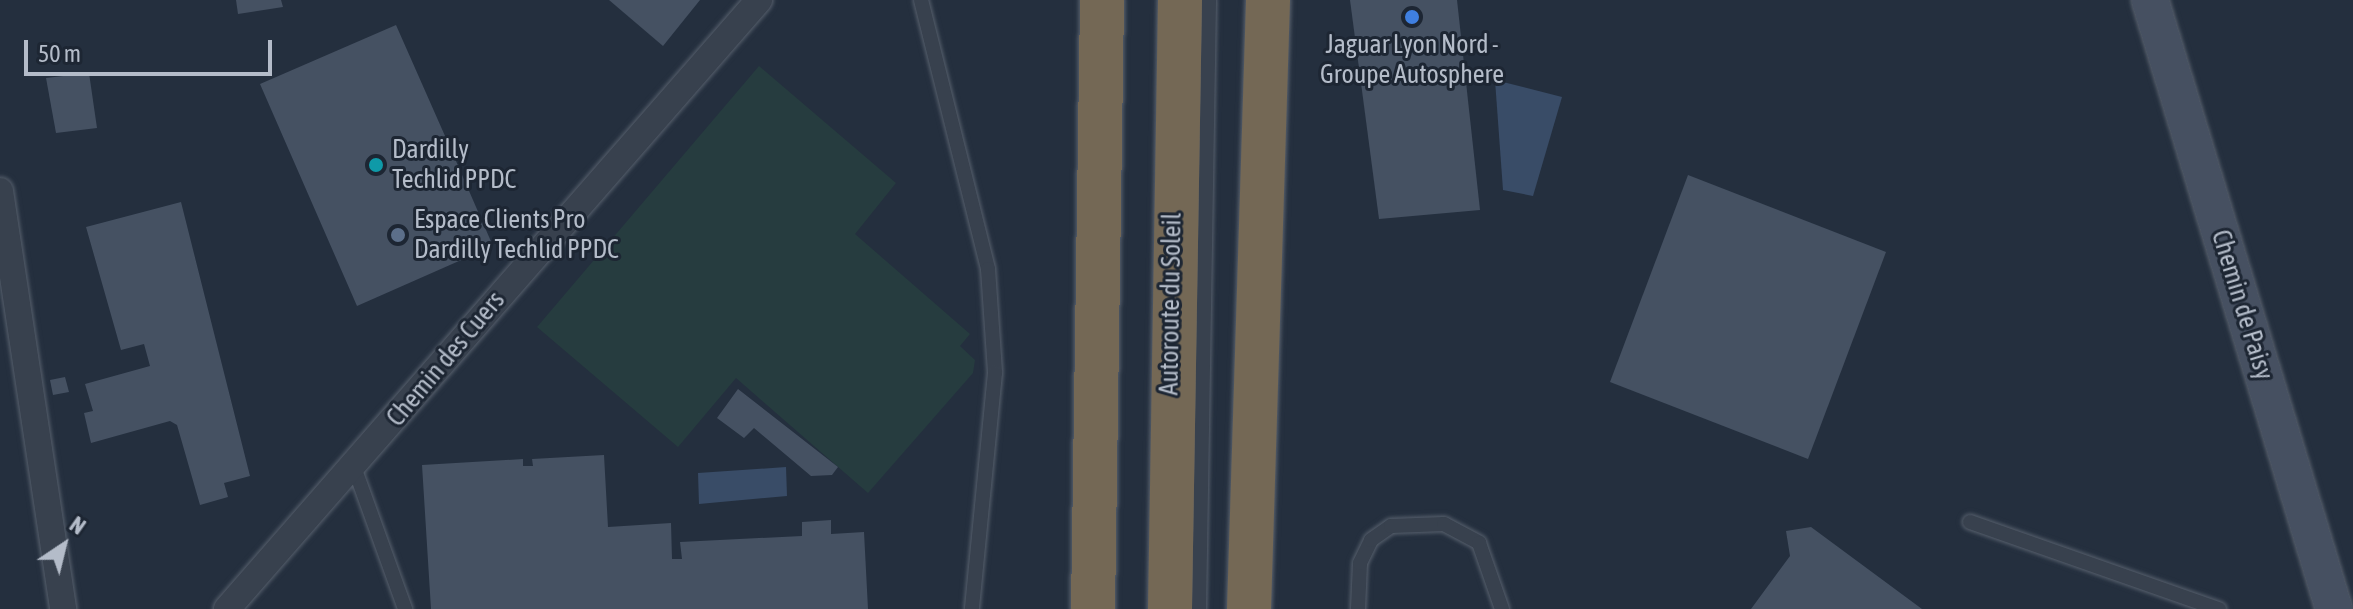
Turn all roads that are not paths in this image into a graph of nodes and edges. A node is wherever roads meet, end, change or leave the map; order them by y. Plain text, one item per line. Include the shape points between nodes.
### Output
1 (759, 0) edge
2 (921, 0) edge
3 (1102, 0) edge
4 (1180, 0) edge
5 (1209, 0) edge
6 (1268, 0) edge
7 (2150, 0) edge
8 (0, 191) edge
9 (354, 467) junction
10 (1970, 522) dead end
11 (63, 609) edge
12 (227, 609) edge
13 (405, 609) edge
14 (972, 609) edge
15 (1093, 609) edge
16 (1170, 609) edge
17 (1199, 609) edge
18 (1249, 609) edge
19 (1358, 609) edge
20 (1502, 609) edge
21 (2219, 609) edge
22 (2334, 609) edge

1 - 9 street, Chemin des Cuers
2 - 14 lane via 988,269 995,373
3 - 15 highway
4 - 16 highway, Autoroute du Soleil
5 - 17 lane
6 - 18 highway
7 - 22 street, Chemin de Paisy
8 - 11 street
9 - 12 street, Chemin des Cuers
9 - 13 lane
10 - 21 lane
19 - 20 lane via 1360,563 1371,540 1391,526 1444,524 1479,543

